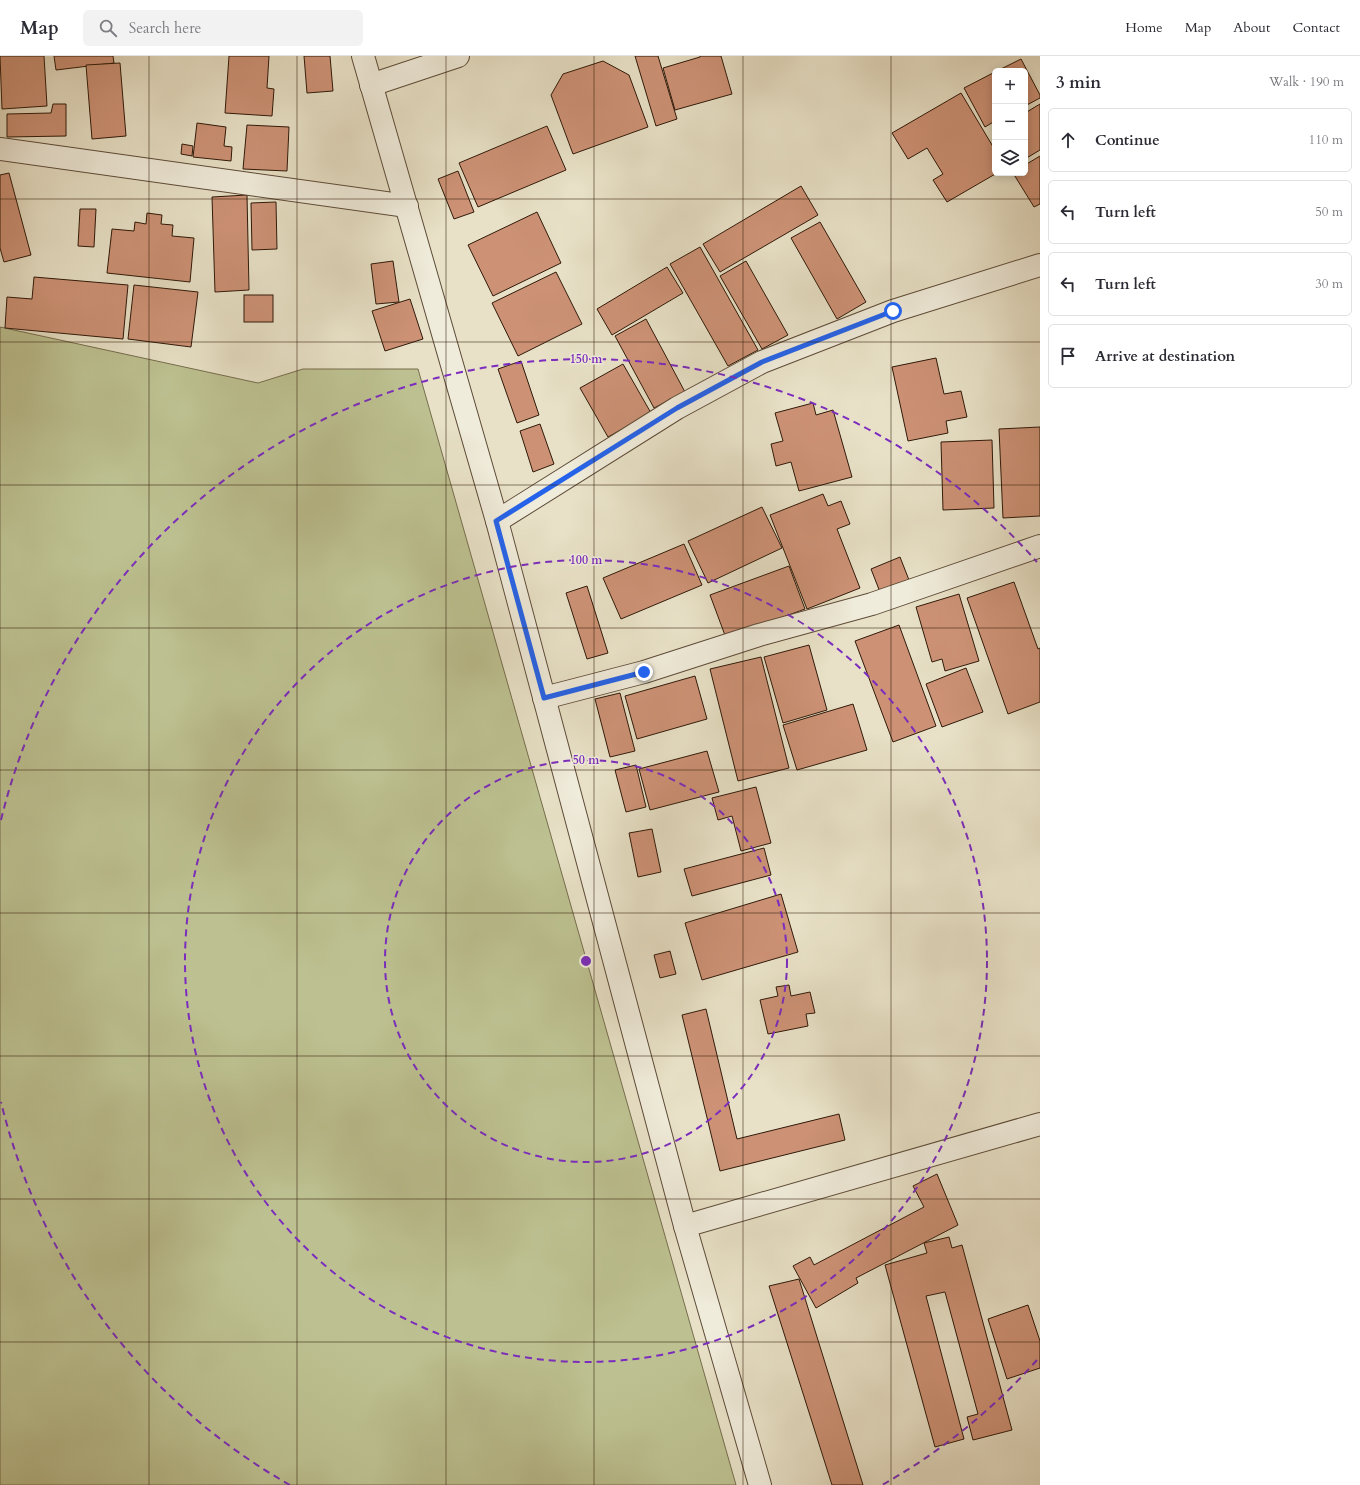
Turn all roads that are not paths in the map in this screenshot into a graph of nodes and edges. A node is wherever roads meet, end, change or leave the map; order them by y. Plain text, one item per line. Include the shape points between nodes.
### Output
1 (363, 56) edge
2 (458, 56) edge
3 (371, 85) junction
4 (0, 149) edge
5 (407, 206) junction
6 (1040, 265) edge
7 (496, 521) junction
8 (1040, 546) edge
9 (544, 698) junction
10 (1040, 1124) edge
11 (685, 1226) junction
12 (760, 1485) edge

1 - 3 street
2 - 3 street
3 - 5 street
4 - 5 street
5 - 7 street
6 - 7 street via 893,311 762,362 677,408
7 - 9 street
8 - 9 street via 872,604 759,635 644,672
9 - 11 street
10 - 11 street
11 - 12 street

